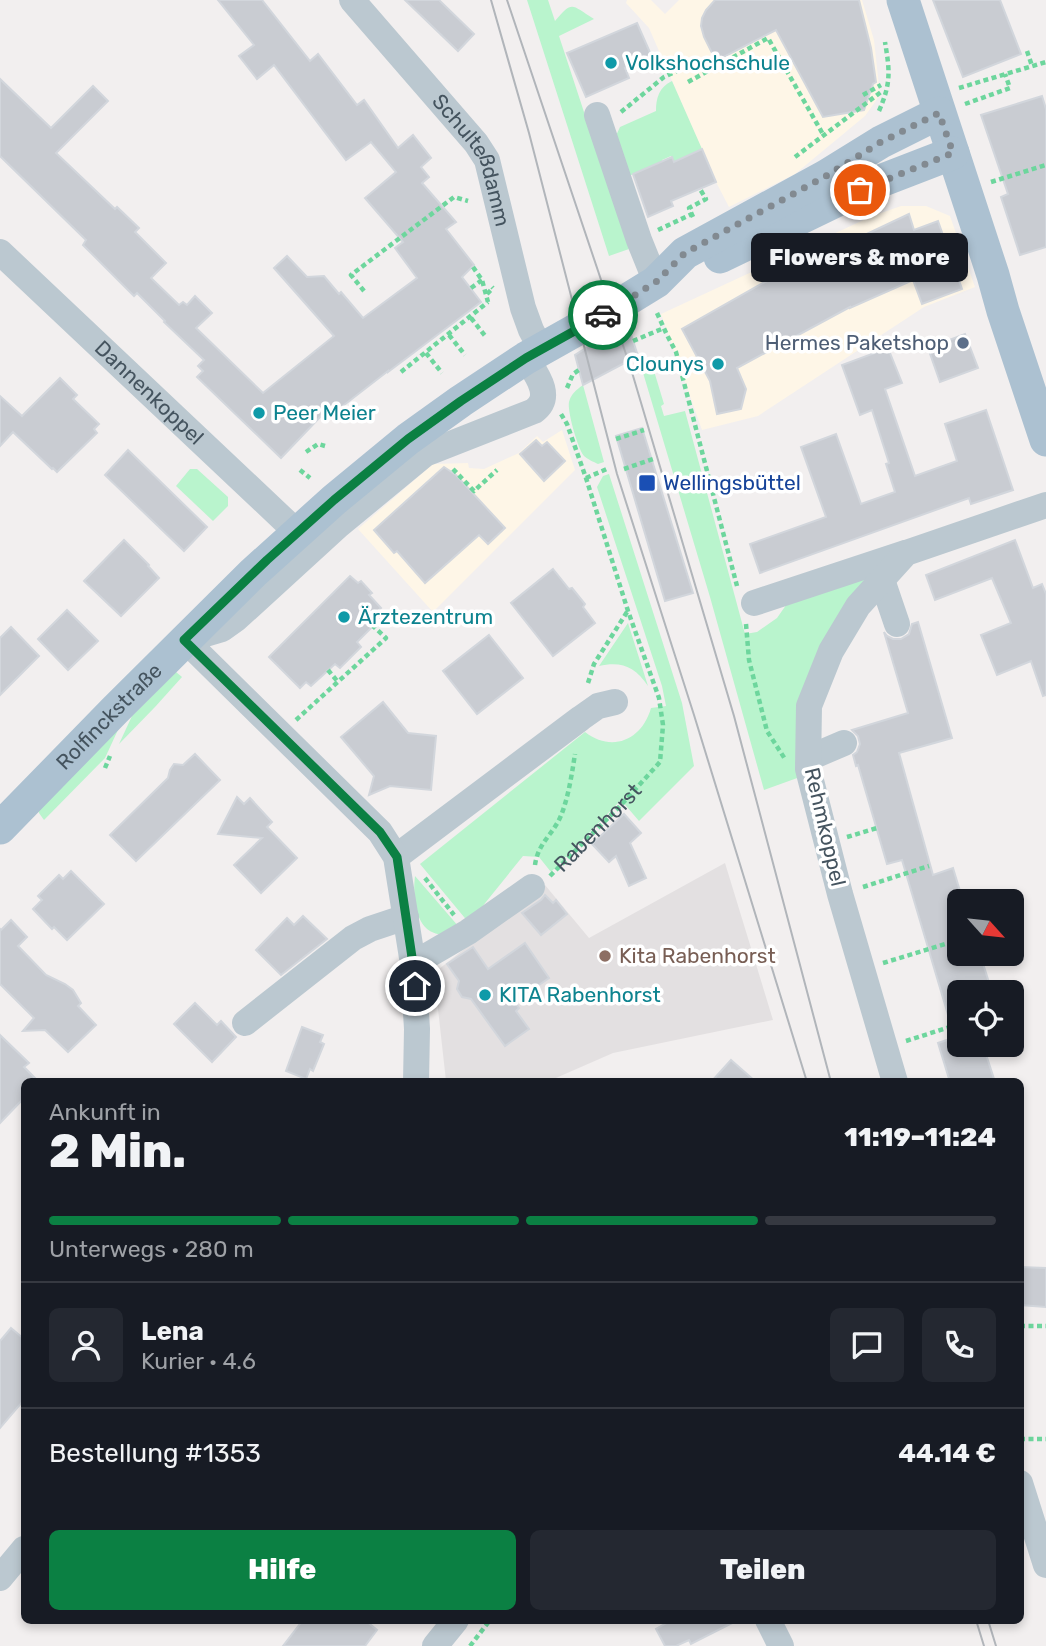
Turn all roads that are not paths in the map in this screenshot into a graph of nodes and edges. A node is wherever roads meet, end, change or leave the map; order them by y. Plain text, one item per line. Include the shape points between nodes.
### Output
1 (352, 0) edge
2 (903, 0) edge
3 (953, 102) junction
4 (599, 122) road end
5 (953, 153) junction
6 (0, 252) edge
7 (651, 285) junction
8 (533, 354) junction
9 (1041, 407) edge
10 (1046, 440) edge
11 (445, 458) junction
12 (384, 459) junction
13 (1046, 505) edge
14 (296, 534) junction
15 (906, 552) junction
16 (882, 580) junction
17 (746, 605) road end
18 (897, 624) dead end
19 (184, 640) junction
20 (615, 702) dead end
21 (844, 743) dead end
22 (810, 770) junction
23 (0, 828) edge
24 (400, 855) junction
25 (532, 887) road end
26 (406, 917) junction
27 (413, 964) junction
28 (244, 1023) dead end
29 (416, 1078) edge
30 (894, 1078) edge
31 (1024, 1495) edge
32 (21, 1553) edge
33 (1046, 1564) edge
34 (0, 1578) edge
35 (453, 1624) edge
36 (770, 1624) edge
37 (435, 1646) edge
38 (781, 1646) edge

1 - 8 street, Schulteßdamm via 487,160
2 - 3 main road
3 - 5 main road
3 - 7 main road, Rolfinckstraße via 685,253
4 - 7 street
5 - 7 main road, Rolfinckstraße
5 - 9 main road
6 - 14 street, Dannenkoppel
7 - 8 main road, Rolfinckstraße
8 - 11 street, Schulteßdamm via 544,395 539,408 473,436
8 - 12 main road, Rolfinckstraße
9 - 10 main road
11 - 12 street via 398,454
11 - 19 street via 425,454 236,619 222,629
12 - 14 main road, Rolfinckstraße
13 - 15 street
14 - 19 main road, Rolfinckstraße
15 - 16 street, Rehmkoppel
15 - 17 street
16 - 18 street
16 - 22 street, Rehmkoppel via 858,606 831,651 809,706
19 - 23 main road, Rolfinckstraße
19 - 24 street
20 - 24 street via 598,706 581,718
21 - 22 street
22 - 30 street, Rehmkoppel via 840,894
24 - 26 street
25 - 27 street
26 - 27 street
26 - 28 street via 353,938
27 - 29 street
31 - 33 street
32 - 34 street
35 - 37 street
36 - 38 street

